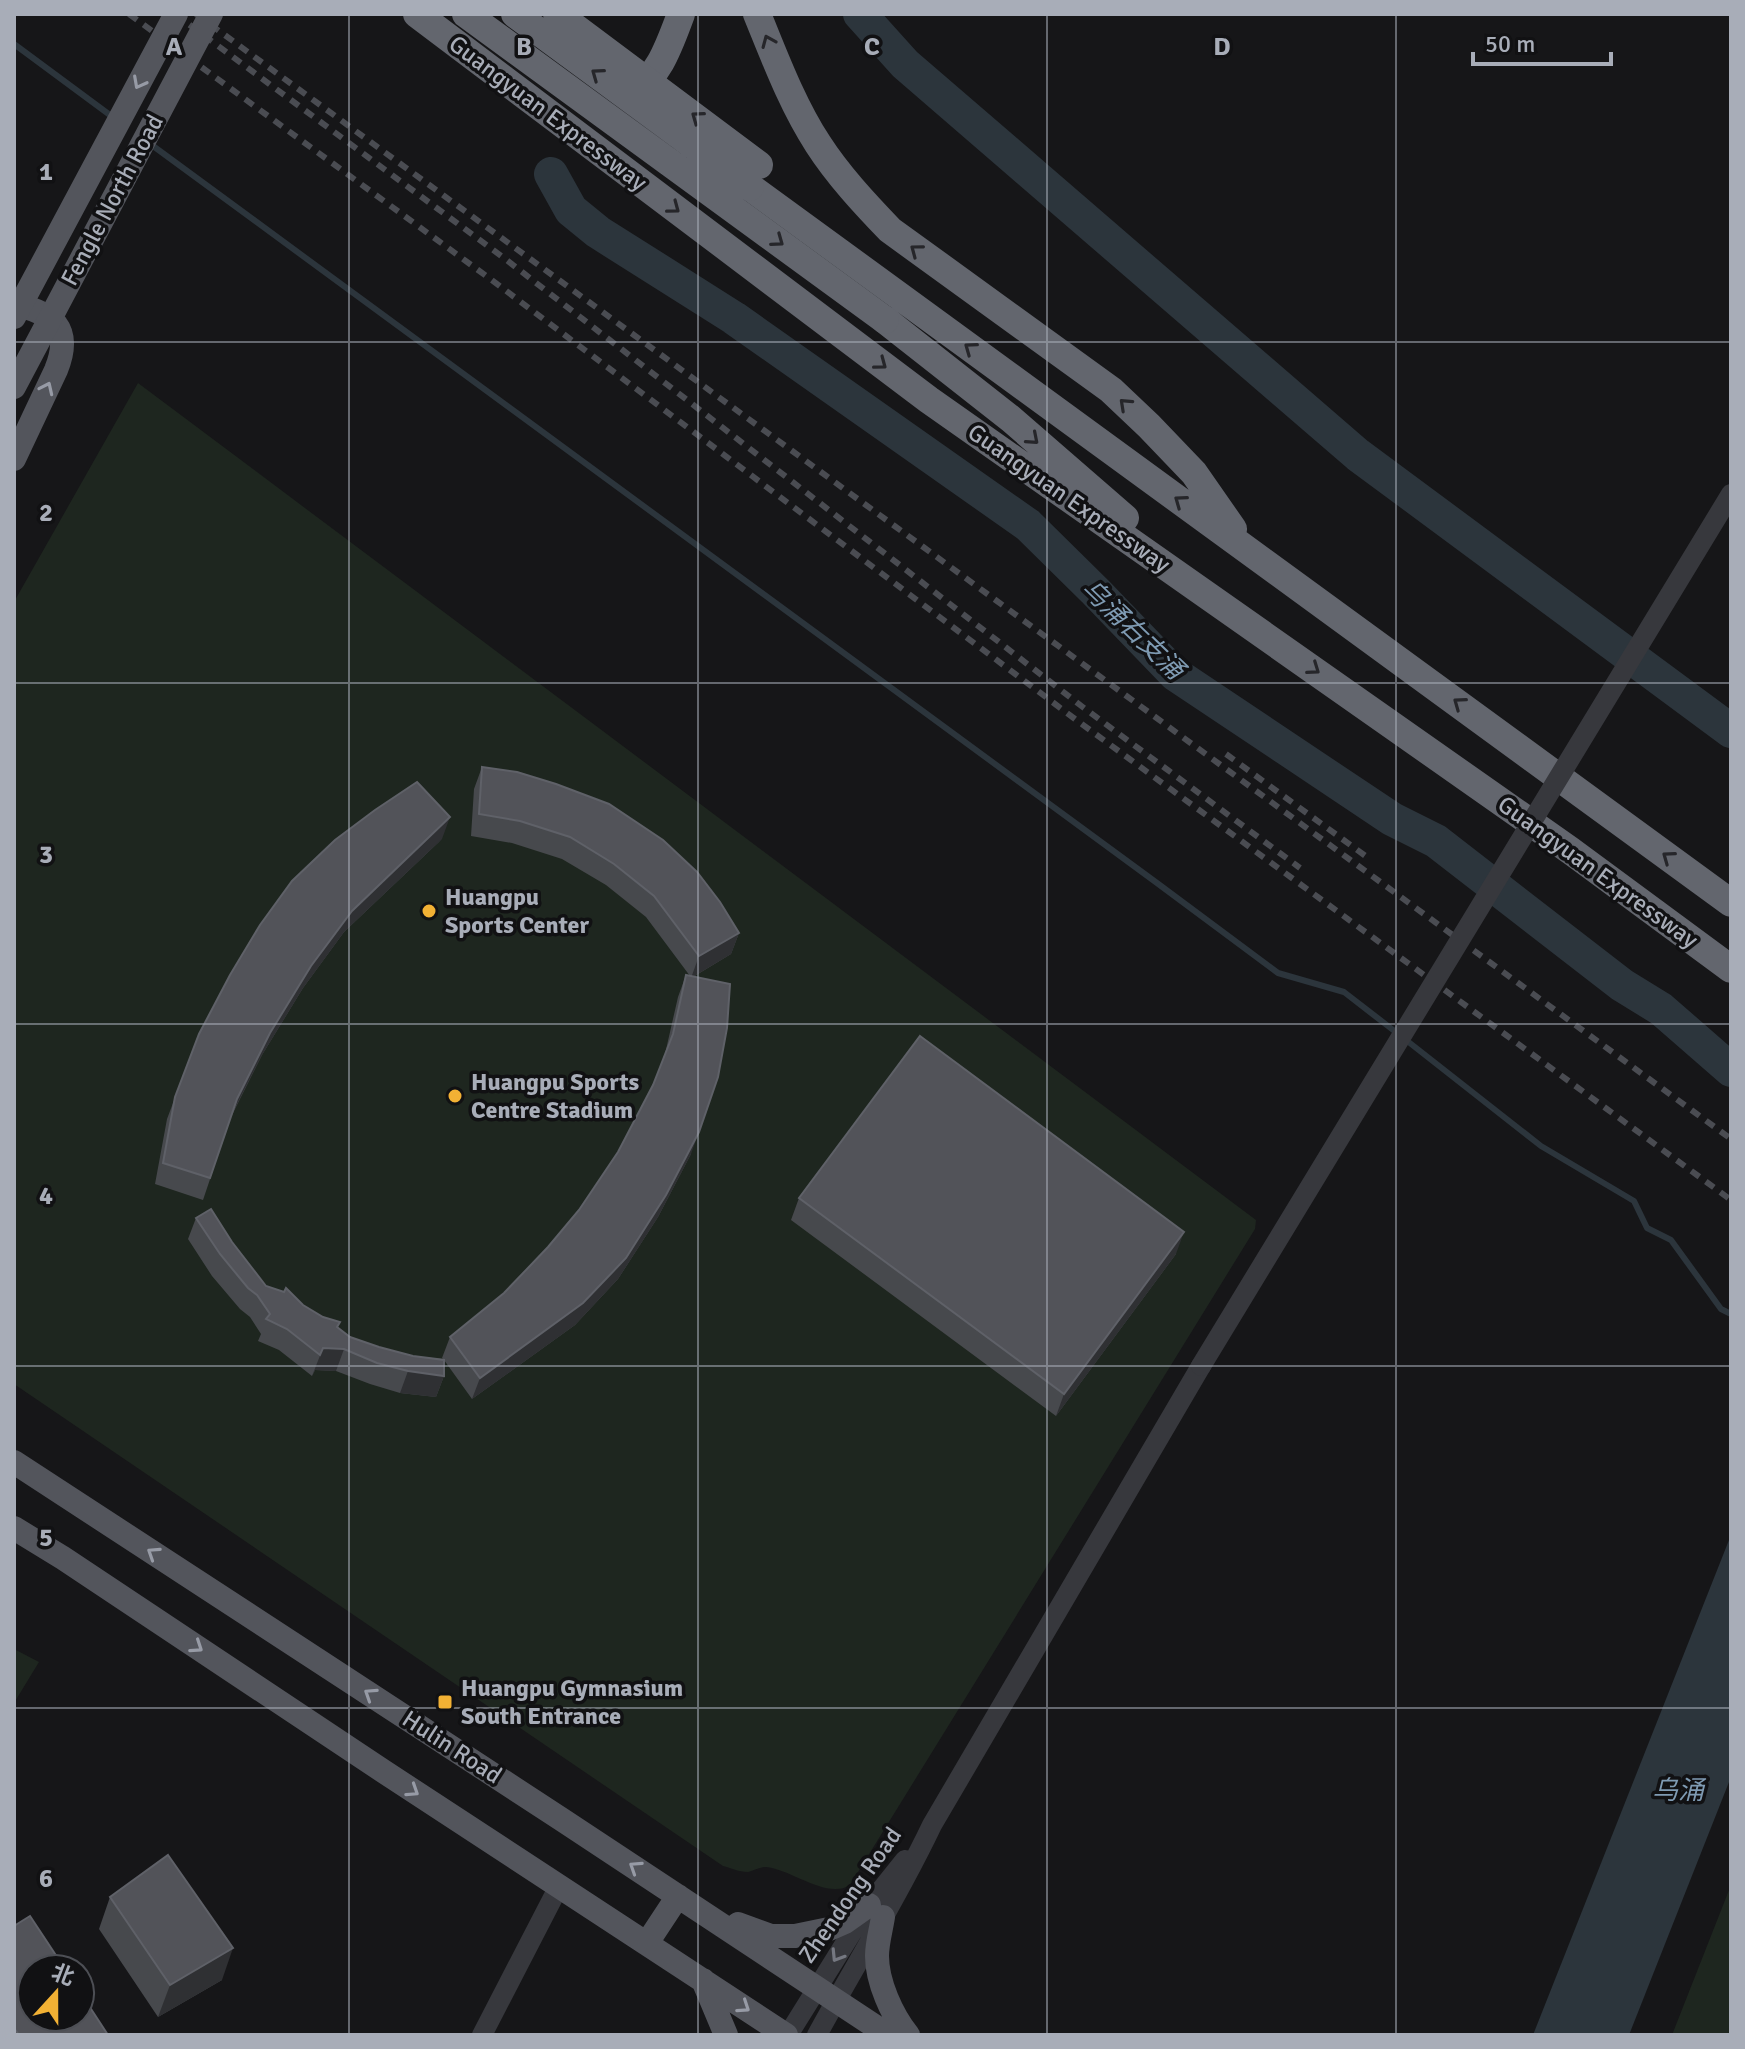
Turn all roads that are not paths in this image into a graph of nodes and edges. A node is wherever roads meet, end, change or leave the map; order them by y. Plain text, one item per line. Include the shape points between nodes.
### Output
1 (176, 14) edge
2 (211, 14) edge
3 (417, 14) edge
4 (466, 14) edge
5 (515, 14) edge
6 (557, 14) edge
7 (681, 14) edge
8 (757, 14) edge
9 (499, 77) junction
10 (754, 176) junction
11 (14, 304) edge
12 (14, 317) edge
13 (14, 387) edge
14 (14, 459) edge
15 (1731, 494) edge
16 (1247, 549) junction
17 (1250, 624) junction
18 (1731, 903) edge
19 (1731, 969) edge
20 (14, 1462) edge
21 (14, 1528) edge
22 (559, 1886) junction
23 (678, 1896) junction
24 (876, 1911) junction
25 (705, 1913) junction
26 (647, 1943) junction
27 (703, 1980) junction
28 (826, 1994) junction
29 (482, 2035) edge
30 (726, 2035) edge
31 (787, 2035) edge
32 (817, 2035) edge
33 (888, 2035) edge
34 (908, 2035) edge

1 -> 12 main road, Fengle North Road, bridge
2 - 13 main road, Fengle North Road, bridge
3 - 9 highway, Guangyuan Expressway
4 -> 17 highway, bridge via 885,320 1011,419
10 -> 5 highway, bridge
10 -> 6 highway, bridge
7 - 9 highway, bridge via 650,79 621,101 599,107 572,105
16 -> 8 highway via 1194,473 1111,390 890,230 864,204 818,144
9 -> 17 highway, Guangyuan Expressway via 929,400
16 -> 10 highway via 834,249
14 -> 11 main road via 56,370 63,341 55,321
15 - 24 street, Zhendong Road, bridge
18 -> 16 highway
17 -> 19 highway, Guangyuan Expressway
23 -> 20 main road, Hulin Road
21 -> 22 main road
22 - 26 main road
22 - 29 street
23 - 25 main road, Hulin Road
23 - 26 main road
24 - 25 main road via 795,1936 771,1936
24 - 28 street, Zhendong Road
24 - 34 main road via 881,1977 888,2002
25 - 28 main road, Hulin Road
26 - 27 main road
27 - 30 main road
27 -> 31 main road
28 - 31 street, Zhendong Road
28 - 32 street, Zhendong Road
28 - 33 main road, Hulin Road

